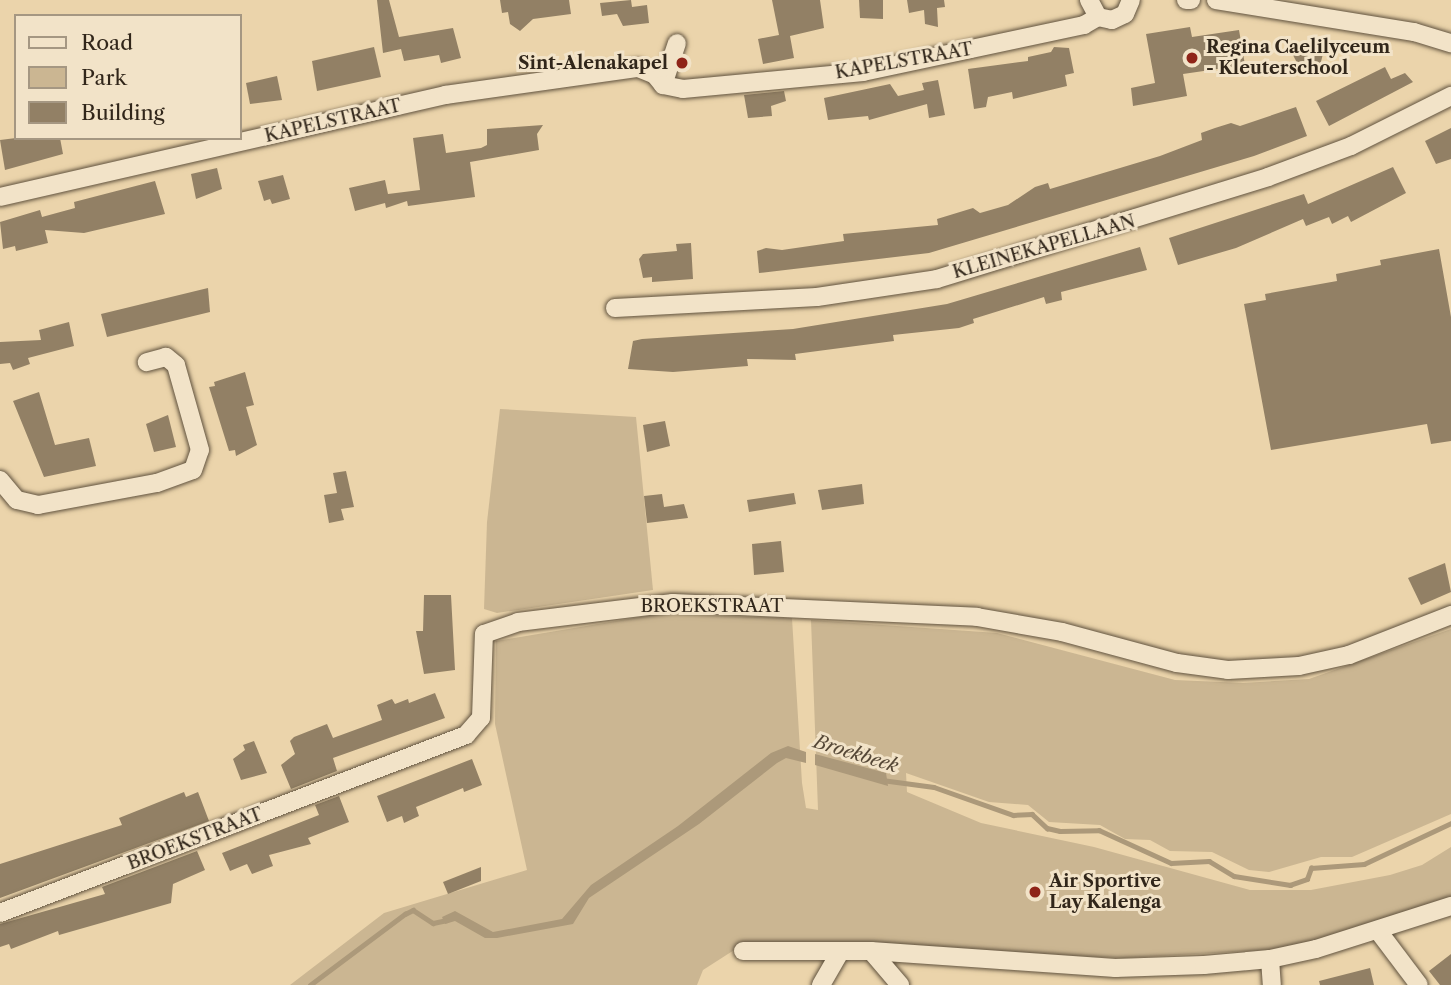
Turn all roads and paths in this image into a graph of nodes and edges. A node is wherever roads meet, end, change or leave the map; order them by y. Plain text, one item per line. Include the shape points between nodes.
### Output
1 (1089, 0) edge
2 (1131, 0) edge
3 (1216, 0) edge
4 (1098, 17) junction
5 (677, 43) dead end
6 (1451, 43) edge
7 (663, 85) junction
8 (1451, 96) edge
9 (0, 197) edge
10 (615, 308) dead end
11 (147, 362) dead end
12 (0, 480) edge
13 (1451, 615) edge
14 (1451, 906) edge
15 (0, 913) edge
16 (1379, 932) junction
17 (841, 950) junction
18 (743, 951) dead end
19 (871, 951) junction
20 (1270, 960) junction
21 (821, 985) edge
22 (900, 985) edge
23 (1272, 985) edge
24 (1419, 985) edge

1 - 4 street
2 - 4 street, KAPELSTRAAT via 1119,18
3 - 6 street via 1414,32
4 - 7 street, KAPELSTRAAT via 1084,25 863,72 708,87
5 - 7 street
7 - 9 street, KAPELSTRAAT via 638,68 445,95
8 - 10 street, KLEINEKAPELLAAN via 1350,146 1268,177 937,279 817,297
11 - 12 street via 166,358 176,365 200,450 193,470 158,483 38,505 17,500
13 - 15 street, BROEKSTRAAT via 1349,655 1299,666 1228,670 1192,666 1062,632 977,617 673,603 518,622 484,634 481,718 472,732
14 - 16 street
16 - 20 street
16 - 24 street
17 - 18 street
17 - 19 street
17 - 21 street
19 - 20 street via 1115,968
19 - 22 street
20 - 23 street

